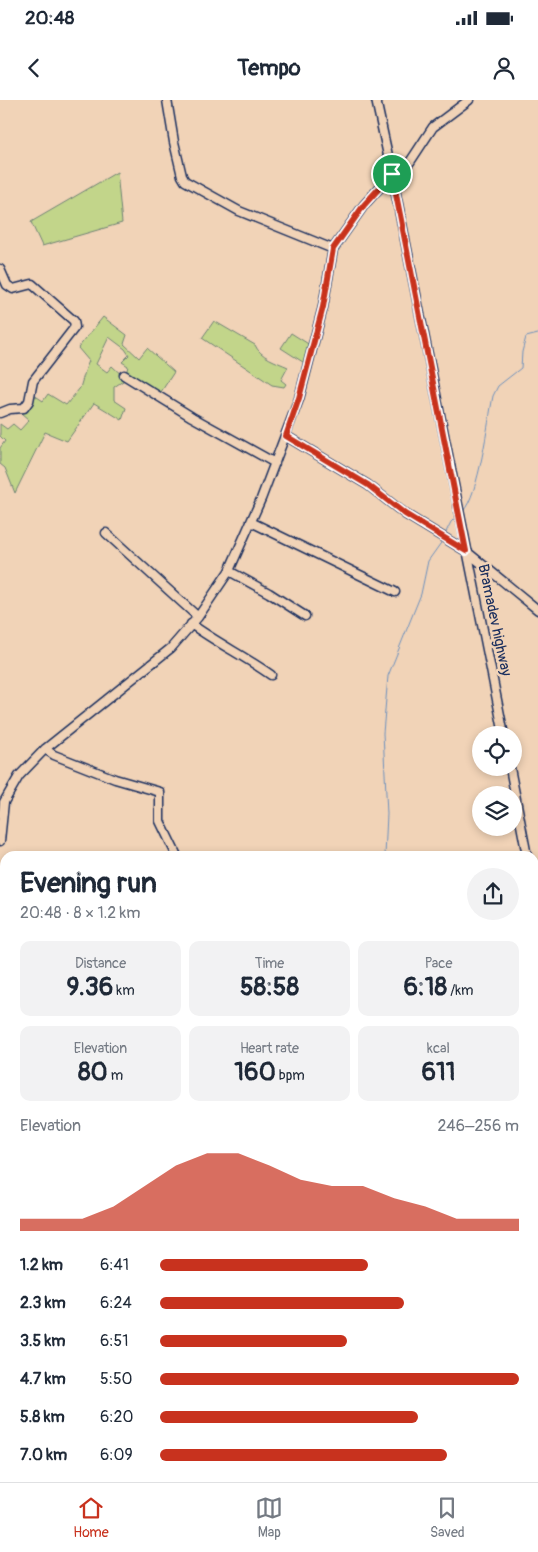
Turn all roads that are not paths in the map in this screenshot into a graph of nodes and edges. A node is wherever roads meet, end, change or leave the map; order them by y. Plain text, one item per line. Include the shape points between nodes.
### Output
1 (167, 100) edge
2 (376, 100) edge
3 (469, 100) edge
4 (392, 174) junction
5 (333, 249) junction
6 (0, 269) edge
7 (124, 375) dead end
8 (0, 413) edge
9 (286, 436) junction
10 (275, 462) junction
11 (251, 522) junction
12 (106, 533) dead end
13 (466, 551) junction
14 (229, 571) junction
15 (395, 592) dead end
16 (538, 610) edge
17 (305, 616) dead end
18 (198, 617) junction
19 (191, 624) junction
20 (272, 676) dead end
21 (502, 726) edge
22 (45, 750) junction
23 (512, 776) edge
24 (0, 837) edge
25 (175, 851) edge
26 (526, 851) edge

1 - 5 street via 185,181 239,211
2 - 4 street, Bramadev highway
3 - 4 street via 433,127 410,162
4 - 5 street via 364,205
4 - 13 street, Bramadev highway
5 - 9 street via 323,307
6 - 8 street via 7,285 13,288 32,284 74,321 75,327 33,380 29,401 24,408
7 - 10 street
9 - 10 street
9 - 13 street via 368,485 405,514
10 - 11 street
11 - 14 street
11 - 15 street
12 - 18 street
13 - 16 street
13 - 21 street, Bramadev highway
14 - 17 street
14 - 18 street
18 - 19 street
19 - 20 street
19 - 22 street via 171,648
22 - 24 street via 19,776 4,802
22 - 25 street via 114,780 160,792 160,821
23 - 26 street

